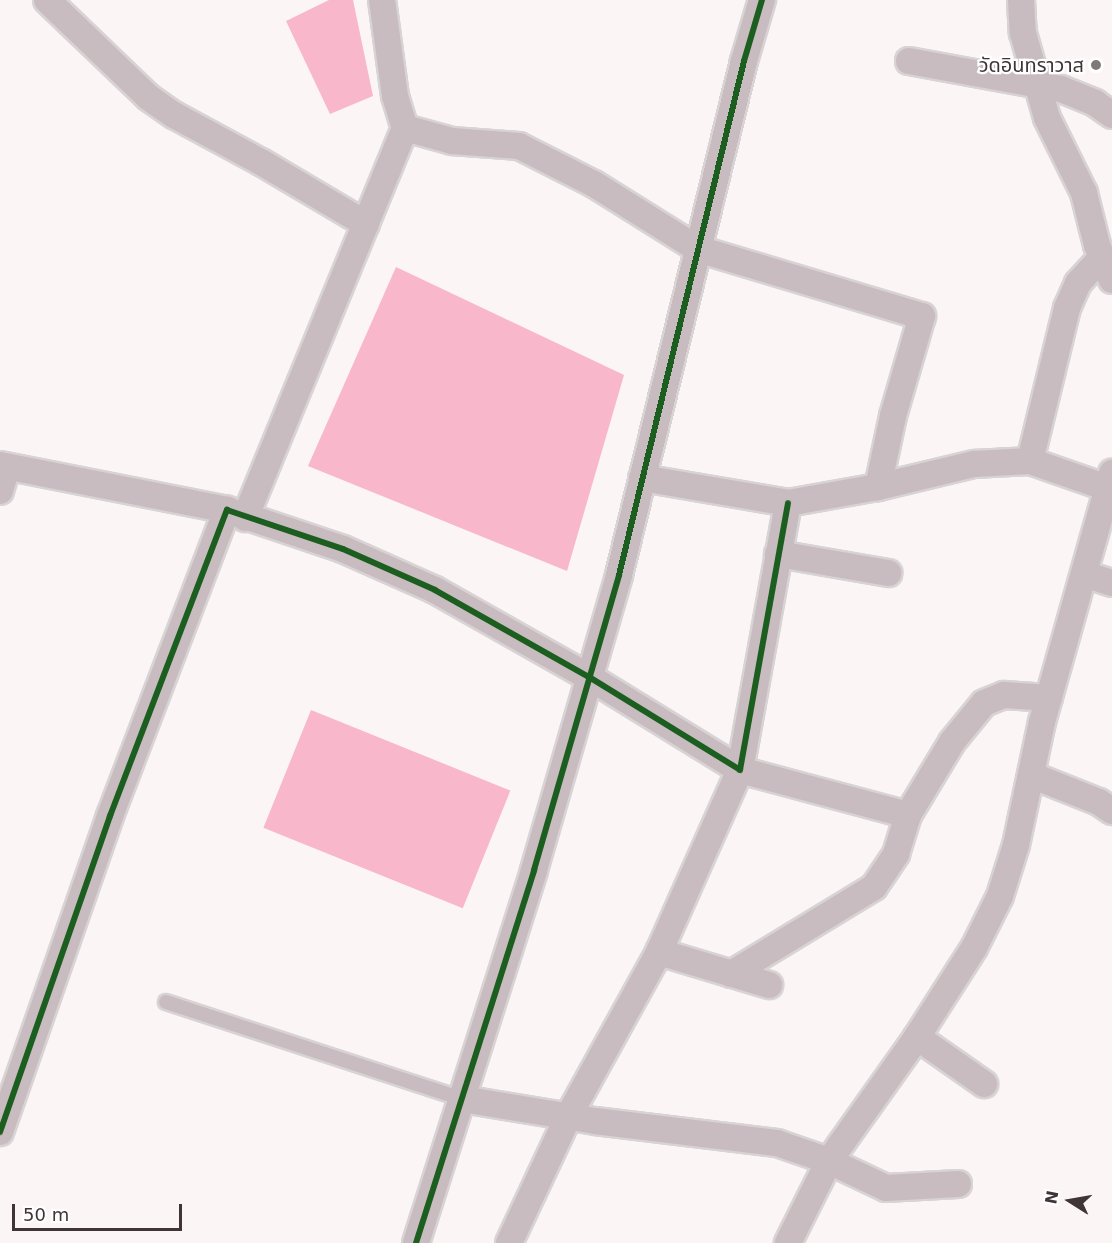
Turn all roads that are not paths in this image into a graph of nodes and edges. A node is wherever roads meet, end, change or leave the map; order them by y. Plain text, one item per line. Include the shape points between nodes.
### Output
1 (47, 0) edge
2 (382, 0) edge
3 (762, 0) edge
4 (1021, 0) edge
5 (909, 61) dead end
6 (1037, 83) junction
7 (1112, 115) edge
8 (405, 128) junction
9 (366, 224) junction
10 (698, 249) junction
11 (1102, 257) junction
12 (1112, 280) edge
13 (1030, 461) junction
14 (3, 466) edge
15 (642, 478) junction
16 (1109, 480) edge
17 (878, 487) junction
18 (0, 491) edge
19 (788, 503) junction
20 (236, 514) junction
21 (778, 554) junction
22 (888, 573) dead end
23 (1084, 574) junction
24 (1112, 583) edge
25 (589, 677) junction
26 (1049, 698) junction
27 (740, 770) junction
28 (1031, 775) junction
29 (1112, 811) edge
30 (908, 814) junction
31 (659, 952) junction
32 (731, 974) junction
33 (769, 985) dead end
34 (166, 1002) dead end
35 (917, 1037) junction
36 (984, 1084) dead end
37 (462, 1099) junction
38 (568, 1117) junction
39 (0, 1132) edge
40 (829, 1161) junction
41 (958, 1184) dead end
42 (416, 1243) edge
43 (508, 1243) edge
44 (788, 1243) edge

1 - 9 street via 148,97
2 - 8 street via 395,96
3 - 10 street
4 - 6 street via 1023,33
5 - 6 street
6 - 7 street via 1095,103
6 - 11 street via 1047,118 1084,193
8 - 9 street
8 - 10 street via 452,141 519,146 594,184
9 - 20 street
10 - 15 street
10 - 17 street via 922,316 893,416
11 - 12 street
11 - 13 street via 1078,283 1066,308
13 - 16 street
13 - 17 street via 974,464
14 - 18 street
14 - 20 street
15 - 19 street
15 - 25 street
16 - 23 street
17 - 19 street
19 - 21 street
20 - 25 street via 343,549 435,590
20 - 39 street via 110,816
21 - 22 street
21 - 27 street
23 - 24 street
23 - 26 street
25 - 27 street
25 - 37 street
26 - 28 street
26 - 30 street via 1004,695 984,703 951,742
27 - 30 street
27 - 31 street
28 - 29 street
28 - 35 street via 1016,846 1000,896 974,948
30 - 32 street via 896,854 874,887
31 - 32 street
31 - 38 street
32 - 33 street
34 - 37 lane
35 - 36 street
35 - 40 street
37 - 38 street
37 - 42 street
38 - 40 street via 777,1143
38 - 43 street
40 - 41 street via 886,1188
40 - 44 street

